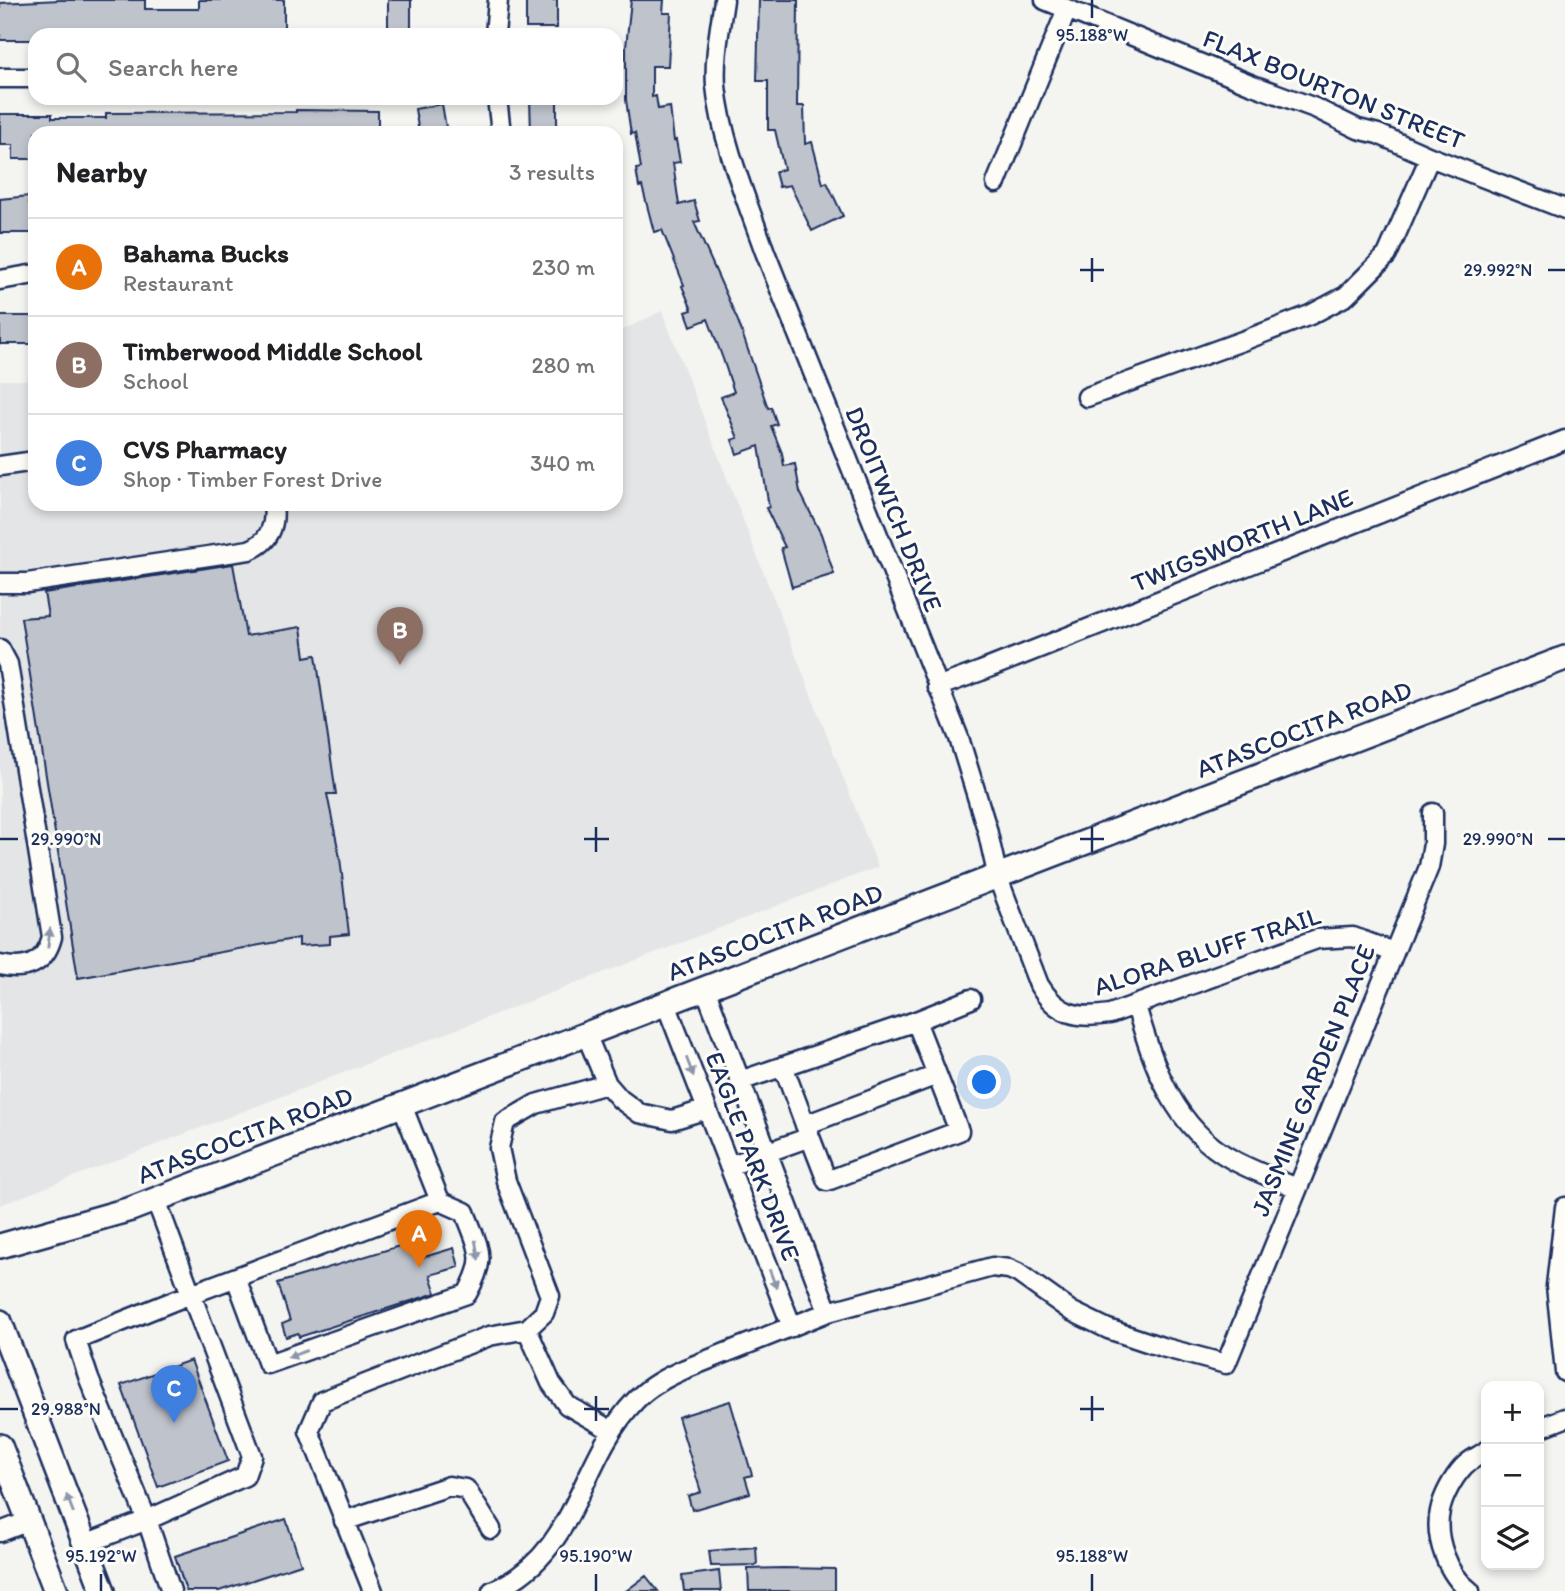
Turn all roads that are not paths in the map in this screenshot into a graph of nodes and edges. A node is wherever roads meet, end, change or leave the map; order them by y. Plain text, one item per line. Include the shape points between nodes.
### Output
1 (498, 0) edge
2 (724, 0) edge
3 (1045, 0) edge
4 (1067, 9) junction
5 (496, 28) edge
6 (0, 78) edge
7 (28, 78) edge
8 (497, 105) edge
9 (500, 126) edge
10 (1430, 157) junction
11 (996, 183) dead end
12 (1565, 209) edge
13 (28, 275) edge
14 (0, 280) edge
15 (1087, 397) dead end
16 (1565, 440) edge
17 (28, 462) edge
18 (0, 466) edge
19 (273, 511) edge
20 (0, 583) edge
21 (0, 649) edge
22 (1565, 658) edge
23 (937, 687) junction
24 (1433, 813) dead end
25 (998, 877) junction
26 (1393, 952) junction
27 (0, 965) edge
28 (705, 988) junction
29 (971, 999) dead end
30 (666, 1004) junction
31 (1136, 1006) junction
32 (1075, 1015) joint
33 (916, 1021) junction
34 (586, 1034) junction
35 (783, 1066) junction
36 (937, 1075) junction
37 (740, 1081) junction
38 (607, 1084) junction
39 (402, 1105) junction
40 (707, 1110) junction
41 (807, 1131) junction
42 (767, 1152) junction
43 (729, 1166) junction
44 (1297, 1188) junction
45 (156, 1200) junction
46 (440, 1201) junction
47 (1565, 1207) edge
48 (0, 1246) edge
49 (236, 1278) junction
50 (191, 1294) junction
51 (828, 1312) junction
52 (0, 1322) edge
53 (792, 1327) junction
54 (527, 1329) junction
55 (1565, 1372) edge
56 (1565, 1418) edge
57 (1544, 1426) edge
58 (612, 1431) junction
59 (0, 1446) edge
60 (1481, 1454) edge
61 (7, 1486) edge
62 (147, 1520) junction
63 (29, 1521) junction
64 (344, 1521) junction
65 (491, 1529) dead end
66 (0, 1532) edge
67 (85, 1544) junction
68 (56, 1591) edge
69 (103, 1591) edge
70 (171, 1591) edge
71 (373, 1591) edge
72 (492, 1591) edge
73 (1470, 1591) edge

1 - 5 street
2 - 23 street, DROITWICH DRIVE via 716,87 737,172
3 - 4 street, FLAX BOURTON STREET
4 - 10 street, FLAX BOURTON STREET
4 - 11 street
6 - 7 street
8 - 9 street
10 - 12 street, FLAX BOURTON STREET
10 - 15 street via 1387,256 1346,296 1310,315
13 - 14 street
16 - 23 street, TWIGSWORTH LANE
17 - 18 street
19 - 20 street via 269,536 249,550 27,583
27 -> 21 street via 24,968 36,964 52,937 8,664
22 - 25 main road, ATASCOCITA ROAD
23 - 25 street, DROITWICH DRIVE via 964,754
24 - 26 street, JASMINE GARDEN PLACE via 1429,867
25 - 28 main road, ATASCOCITA ROAD
25 - 32 street, DROITWICH DRIVE via 1039,985 1048,1001
26 - 31 street, ALORA BLUFF TRAIL via 1353,937 1317,939
26 - 44 street, JASMINE GARDEN PLACE
28 - 30 main road, ATASCOCITA ROAD
28 - 37 street, EAGLE PARK DRIVE
29 - 33 street
30 - 34 main road, ATASCOCITA ROAD
30 -> 40 street, EAGLE PARK DRIVE
31 - 32 street, ALORA BLUFF TRAIL via 1111,1014
31 - 44 street via 1161,1079 1198,1135 1232,1160
33 - 35 street
33 - 36 street
34 - 38 street
34 - 39 main road, ATASCOCITA ROAD
35 - 37 street
35 - 41 street
36 - 41 street
36 - 41 street via 959,1131 827,1181
37 - 42 street, EAGLE PARK DRIVE
38 - 40 street via 639,1113 672,1120
38 - 54 street via 536,1104 505,1122 499,1148 506,1181 550,1296 544,1314
39 - 45 main road, ATASCOCITA ROAD
39 - 46 street
40 - 43 street, EAGLE PARK DRIVE
41 - 42 street
42 - 43 street
42 - 51 street, EAGLE PARK DRIVE
43 -> 53 street, EAGLE PARK DRIVE
44 - 51 street, JASMINE GARDEN PLACE via 1226,1364 1108,1329 1001,1267
45 - 48 main road, ATASCOCITA ROAD
45 - 50 street
46 - 49 street
46 -> 49 street via 466,1212 480,1251 479,1271 467,1294 268,1364
47 - 55 street via 1556,1286
49 - 50 street
50 - 62 street via 252,1456 245,1476
50 - 62 street via 76,1340
51 - 53 street
67 -> 52 main road
53 - 58 street via 664,1378 636,1399
54 - 58 street via 551,1384 567,1405
54 - 64 street via 489,1336 322,1401 309,1431
56 - 57 street
58 - 72 street via 558,1537 527,1571
59 - 61 main road
60 - 73 street via 1465,1465 1447,1490 1440,1511 1447,1562
61 - 63 main road
62 - 67 street
62 - 70 street
63 - 66 street
63 - 68 main road
64 - 65 street via 449,1486 466,1489
64 - 71 street
67 - 69 main road

